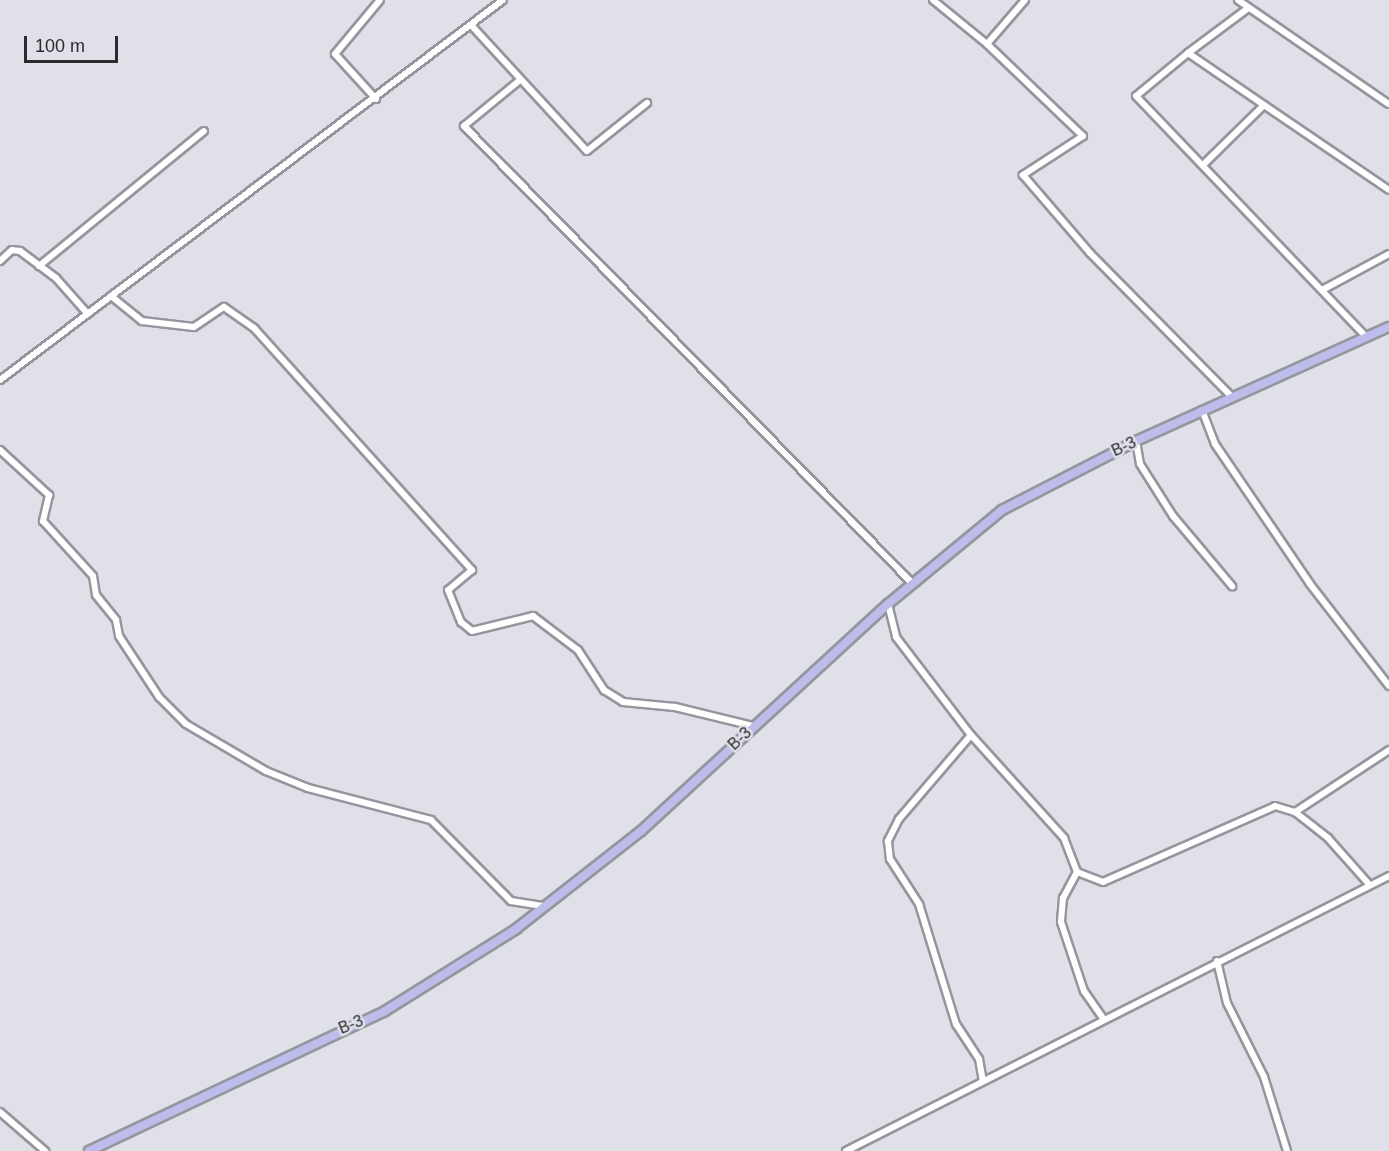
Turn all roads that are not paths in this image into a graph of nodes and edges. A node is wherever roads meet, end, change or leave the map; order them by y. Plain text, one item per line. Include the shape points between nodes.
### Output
1 (380, 0) edge
2 (503, 0) edge
3 (933, 0) edge
4 (1024, 0) edge
5 (1238, 0) edge
6 (1247, 9) junction
7 (471, 25) junction
8 (987, 44) junction
9 (1188, 53) junction
10 (520, 80) junction
11 (376, 99) junction
12 (647, 104) dead end
13 (1389, 104) edge
14 (1264, 105) junction
15 (204, 131) dead end
16 (1204, 164) junction
17 (1389, 190) edge
18 (1389, 254) edge
19 (0, 261) edge
20 (39, 266) junction
21 (1324, 289) junction
22 (111, 296) junction
23 (88, 314) junction
24 (1389, 327) edge
25 (1366, 337) junction
26 (0, 380) edge
27 (1231, 396) junction
28 (1202, 410) junction
29 (1136, 441) junction
30 (0, 450) edge
31 (912, 583) junction
32 (1232, 586) dead end
33 (888, 604) junction
34 (1389, 686) edge
35 (753, 726) junction
36 (971, 735) junction
37 (1389, 750) edge
38 (1295, 812) junction
39 (1077, 872) junction
40 (1389, 876) edge
41 (1368, 883) junction
42 (543, 906) junction
43 (1217, 961) junction
44 (1102, 1017) junction
45 (983, 1081) junction
46 (0, 1112) edge
47 (45, 1151) edge
48 (89, 1151) edge
49 (846, 1151) edge
50 (1287, 1151) edge

1 - 11 street via 335,54
2 - 7 street
3 - 8 street
4 - 8 street
5 - 6 street
6 - 9 street
6 - 13 street
7 - 10 street
7 - 11 street
8 - 27 street via 1083,136 1023,175 1090,253
9 - 14 street
9 - 16 street via 1137,96
10 - 12 street via 587,151
10 - 31 street via 464,126
11 - 22 street
14 - 16 street
14 - 17 street
15 - 20 street
16 - 21 street
18 - 21 street
19 - 20 street via 12,250
20 - 23 street
21 - 25 street
22 - 23 street
22 - 35 street via 142,321 194,327 224,307 254,328 472,570 448,590 461,622 472,631 533,616 578,650 604,690 623,702 675,707
23 - 26 street
24 - 25 main road, B-3
25 - 27 main road, B-3
27 - 28 main road, B-3
28 - 29 main road, B-3
28 - 34 street via 1215,444 1310,584
29 - 31 main road, B-3 via 1010,504
29 - 32 street via 1140,464 1173,516
30 - 42 street via 49,495 44,521 93,576 96,595 110,610 119,636 159,697 186,724 266,771 308,788 431,820 511,901
31 - 33 main road, B-3
33 - 35 main road, B-3
33 - 36 street via 896,637
35 - 42 main road, B-3 via 641,831
36 - 39 street via 1064,838
36 - 45 street via 899,819 888,842 890,859 919,904 956,1024 979,1059
37 - 38 street
38 - 39 street via 1275,806 1104,882
38 - 41 street
39 - 44 street via 1063,898 1061,922 1084,991
40 - 41 street
41 - 43 street
42 - 48 main road, B-3 via 452,972 385,1011
43 - 44 street
43 - 50 street via 1227,1003 1264,1077
44 - 45 street
45 - 49 street
46 - 47 street

